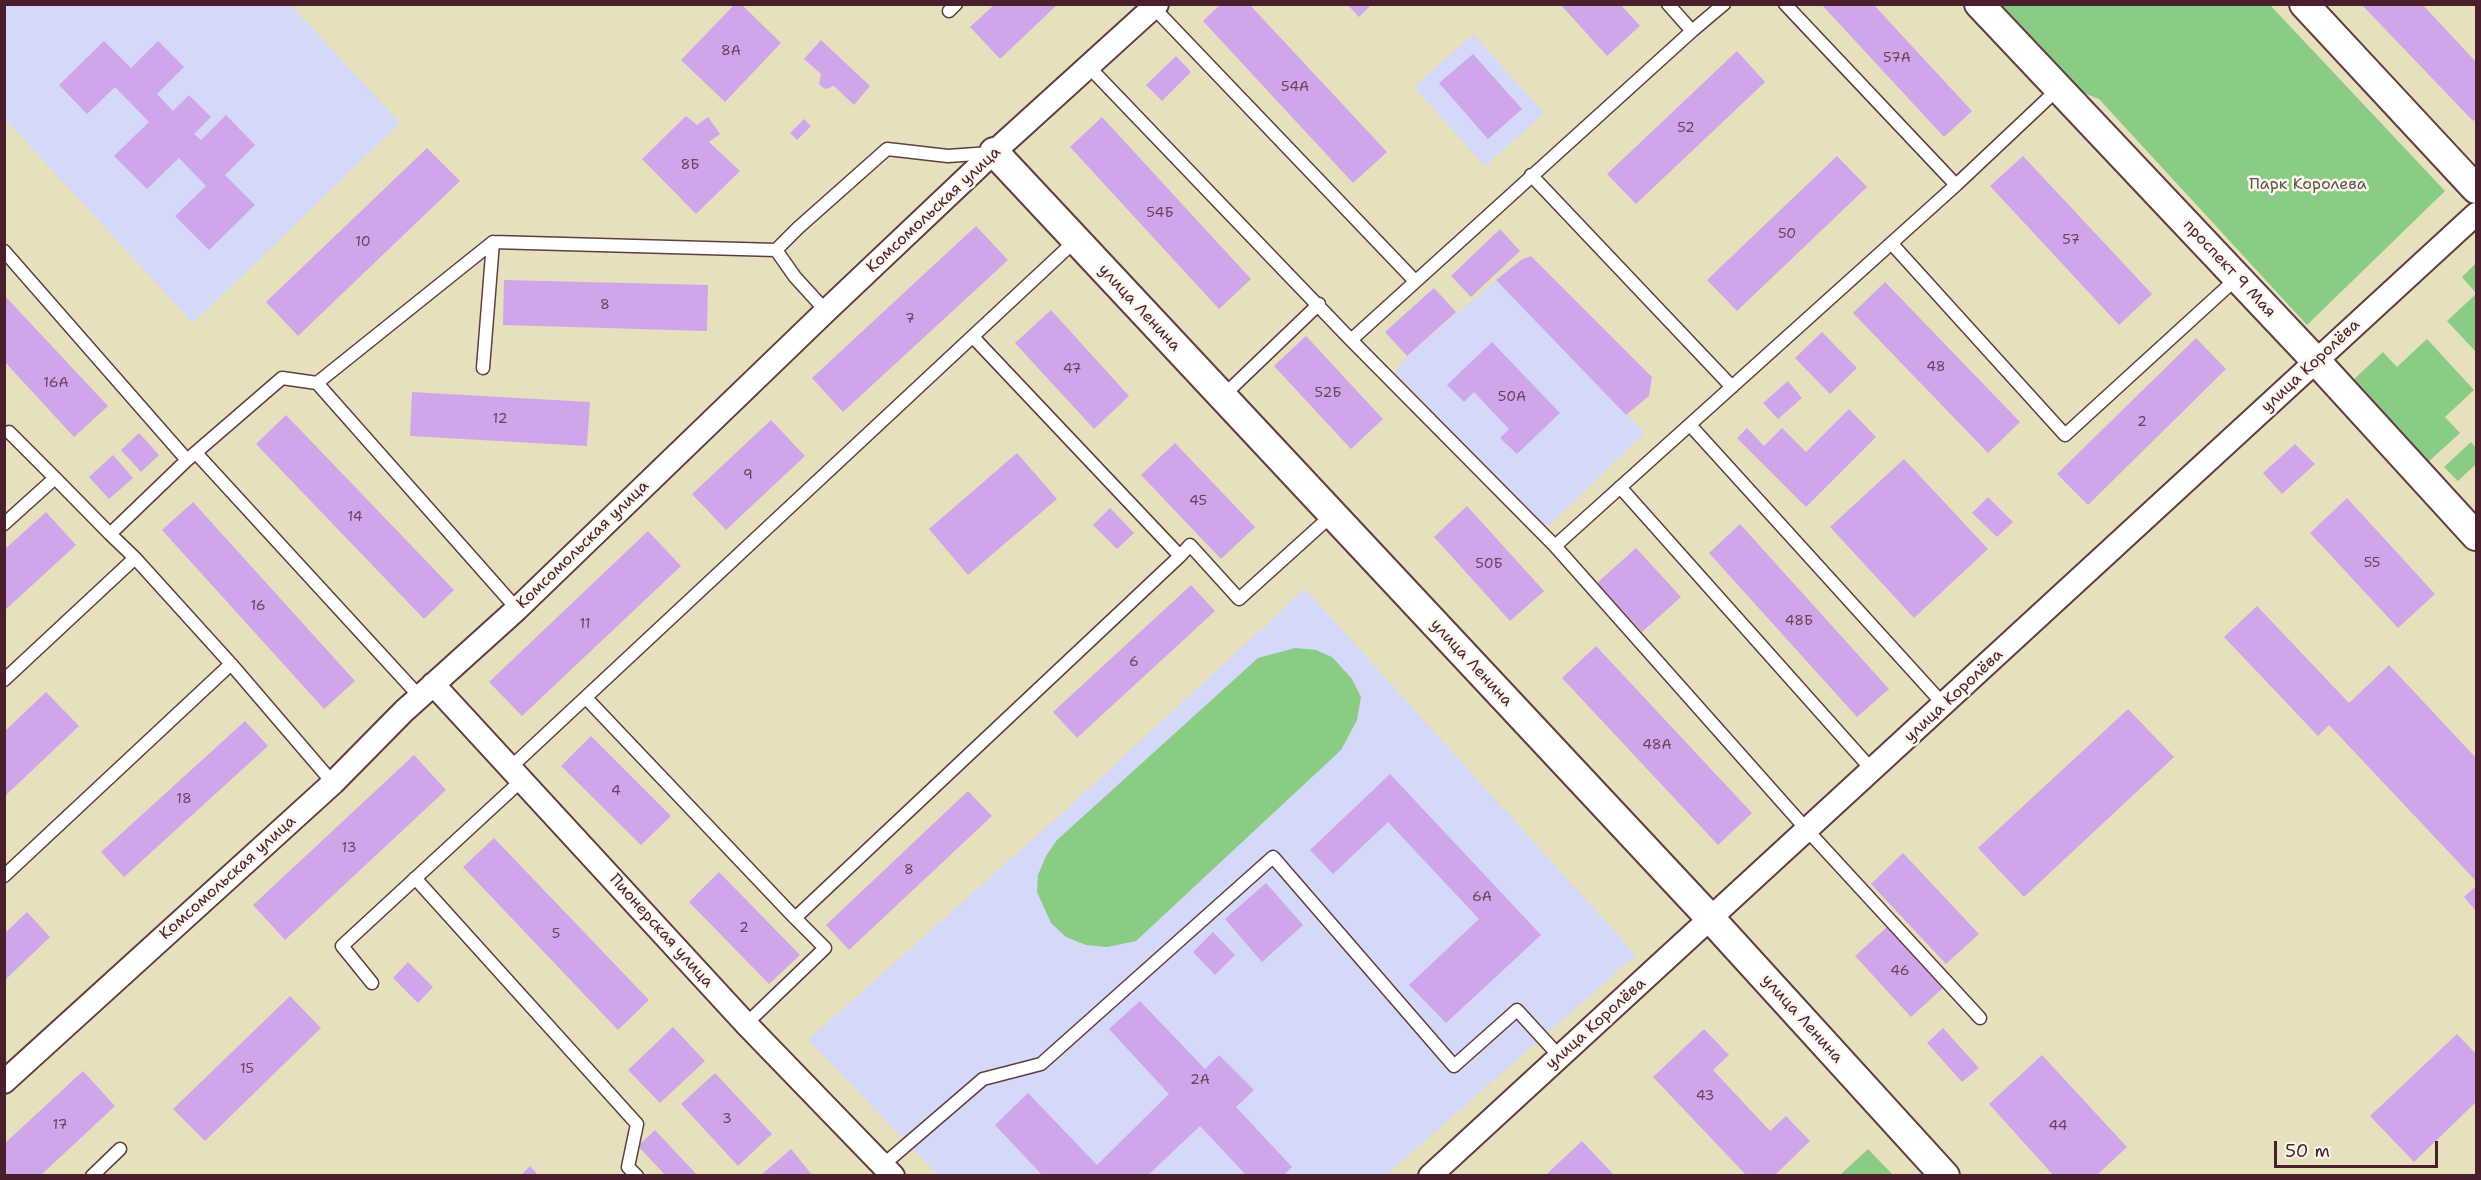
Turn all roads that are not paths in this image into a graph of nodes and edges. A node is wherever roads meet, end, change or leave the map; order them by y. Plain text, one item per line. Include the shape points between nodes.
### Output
1 (1668, 4) edge
2 (1725, 4) edge
3 (1785, 4) edge
4 (1979, 4) edge
5 (2304, 4) edge
6 (1156, 6) edge
7 (1692, 32) junction
8 (1089, 67) junction
9 (2059, 88) junction
10 (994, 152) junction
11 (1531, 175) junction
12 (1956, 185) junction
13 (2476, 189) edge
14 (2476, 214) edge
15 (1076, 240) junction
16 (493, 242) junction
17 (1892, 244) junction
18 (776, 250) junction
19 (4, 251) edge
20 (2237, 278) junction
21 (1415, 281) junction
22 (1319, 304) junction
23 (826, 311) junction
24 (973, 337) junction
25 (1351, 340) junction
26 (2317, 362) junction
27 (483, 368) dead end
28 (317, 383) junction
29 (1732, 387) junction
30 (1221, 397) junction
31 (1689, 425) junction
32 (9, 432) dead end
33 (191, 456) junction
34 (55, 478) junction
35 (1620, 488) junction
36 (1332, 515) junction
37 (4, 524) edge
38 (110, 534) junction
39 (2476, 536) edge
40 (1555, 546) junction
41 (1180, 556) junction
42 (135, 558) junction
43 (517, 609) junction
44 (231, 664) junction
45 (4, 680) edge
46 (427, 691) junction
47 (587, 699) junction
48 (1944, 705) junction
49 (1873, 771) junction
50 (517, 773) junction
51 (333, 783) junction
52 (1807, 830) junction
53 (4, 876) edge
54 (415, 878) junction
55 (795, 918) junction
56 (1711, 919) junction
57 (372, 983) dead end
58 (1980, 1018) dead end
59 (746, 1024) junction
60 (1560, 1057) junction
61 (4, 1082) edge
62 (120, 1149) dead end
63 (888, 1170) edge
64 (628, 1173) edge
65 (92, 1176) edge
66 (1430, 1176) edge
67 (1945, 1176) edge

1 - 7 lane
2 - 7 lane
3 - 12 lane
4 - 9 street, проспект 9 Мая
5 - 13 street
6 - 8 street, Комсомольская улица
6 - 21 lane
7 - 11 lane
8 - 10 street, Комсомольская улица
8 - 22 lane
9 - 12 lane
9 - 20 street, проспект 9 Мая
10 - 15 street, улица Ленина
10 - 18 lane via 948,156 887,149
10 - 23 street, Комсомольская улица
11 - 21 lane
11 - 29 lane
12 - 17 lane
14 - 26 street, улица Королёва
15 - 24 lane
15 - 30 street, улица Ленина
16 - 18 lane
16 - 27 lane
16 - 28 lane
17 - 20 lane via 2065,435
17 - 29 lane
18 - 23 lane
19 - 33 lane
20 - 26 street, проспект 9 Мая
21 - 25 lane
22 - 25 lane
22 - 30 lane
23 - 43 street, Комсомольская улица
24 - 41 lane
24 - 47 lane
25 - 40 lane
26 - 39 street, проспект 9 Мая
26 - 48 street, улица Королёва
28 - 33 lane via 282,378
28 - 43 lane
29 - 31 lane
30 - 36 street, улица Ленина
31 - 35 lane
31 - 48 lane
32 - 34 lane
33 - 38 lane
33 - 46 lane
34 - 37 lane
34 - 38 lane
35 - 40 lane
35 - 49 lane
36 - 41 lane via 1239,599 1190,545
36 - 56 street, улица Ленина
38 - 42 lane
40 - 52 lane
41 - 55 lane
42 - 44 lane
42 - 45 lane
43 - 46 street, Комсомольская улица
44 - 51 lane
44 - 53 lane
46 - 50 street, Пионерская улица
46 - 51 street, Комсомольская улица
47 - 50 lane
47 - 55 lane
48 - 49 street, улица Королёва
49 - 52 street, улица Королёва
50 - 54 lane
50 - 59 street, Пионерская улица
51 - 61 street, Комсомольская улица
52 - 56 street, улица Королёва
52 - 58 lane
54 - 57 lane via 342,946
54 - 64 lane via 637,1124
55 - 59 lane via 825,948
56 - 60 street, улица Королёва
56 - 67 street, улица Ленина
59 - 63 street, Пионерская улица
60 - 63 lane via 1517,1010 1454,1066 1273,857 1041,1064 983,1078
60 - 66 street, улица Королёва
62 - 65 lane

